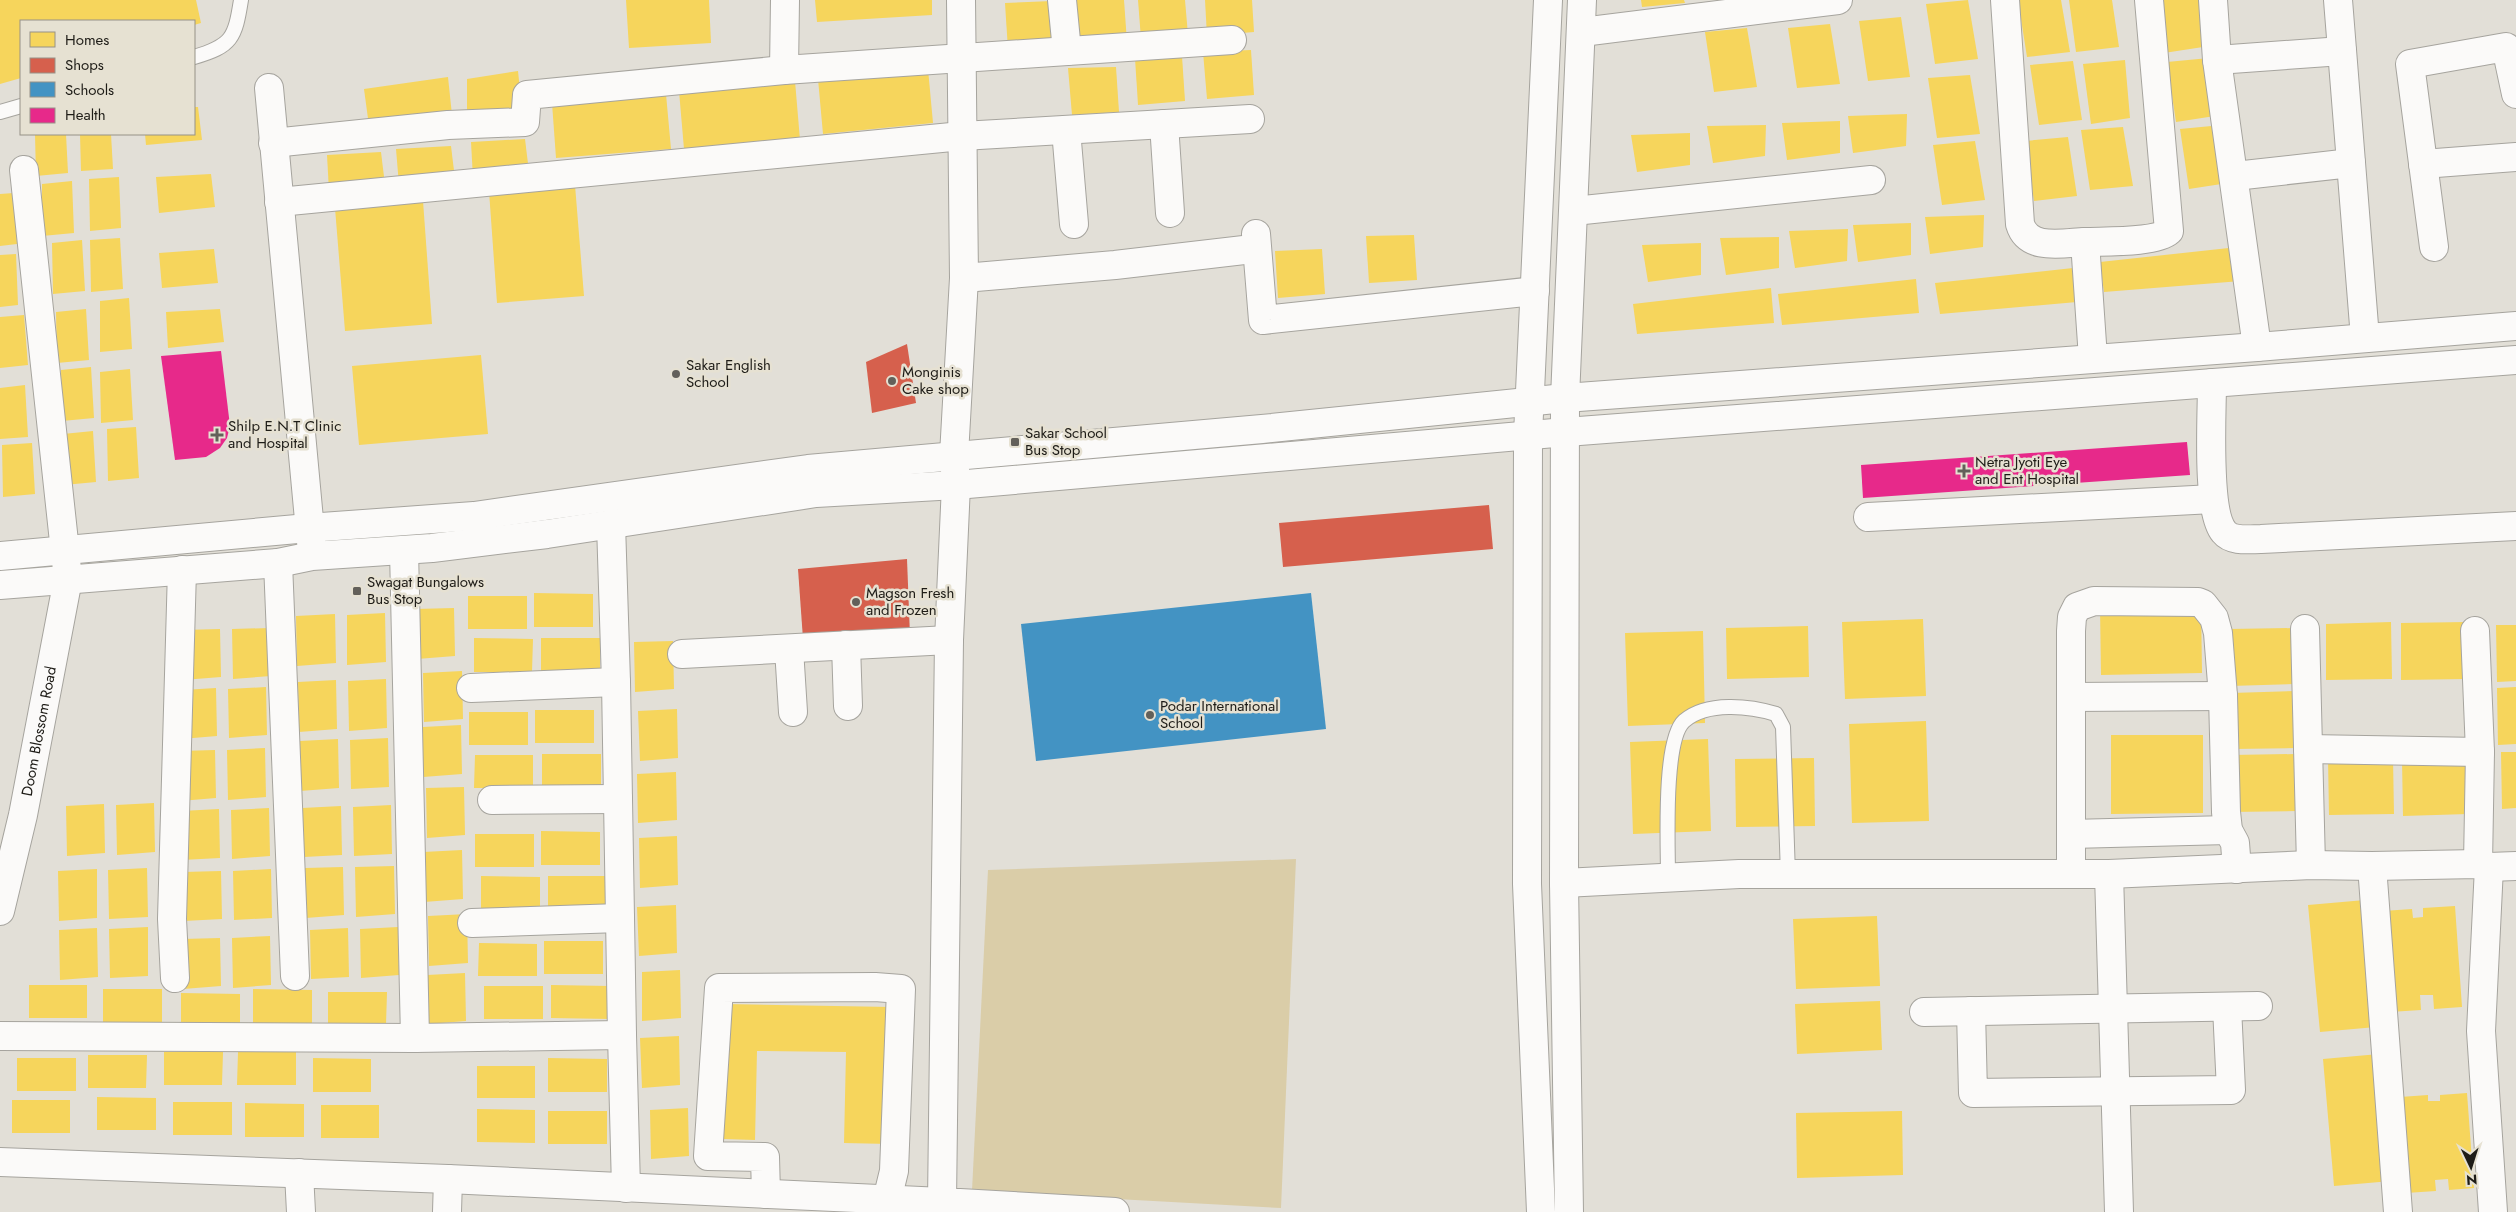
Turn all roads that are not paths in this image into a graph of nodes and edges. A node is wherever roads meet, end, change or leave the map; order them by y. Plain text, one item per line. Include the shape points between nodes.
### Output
1 (242, 0) edge
2 (785, 0) edge
3 (961, 0) edge
4 (1062, 0) edge
5 (1548, 0) edge
6 (1582, 0) edge
7 (1838, 0) edge
8 (2005, 0) edge
9 (2149, 0) edge
10 (2213, 0) edge
11 (2338, 0) edge
12 (1582, 32) junction
13 (1232, 40) dead end
14 (2342, 50) junction
15 (1066, 51) junction
16 (195, 57) edge
17 (962, 58) junction
18 (2217, 60) junction
19 (784, 70) junction
20 (269, 88) dead end
21 (2516, 94) edge
22 (20, 106) edge
23 (0, 112) edge
24 (1250, 119) dead end
25 (1164, 124) junction
26 (1066, 130) junction
27 (962, 136) junction
28 (273, 143) junction
29 (2516, 158) edge
30 (2351, 163) junction
31 (2423, 164) junction
32 (24, 170) dead end
33 (2235, 176) junction
34 (1871, 180) dead end
35 (279, 202) junction
36 (1574, 211) junction
37 (1170, 213) dead end
38 (1074, 224) dead end
39 (2085, 242) junction
40 (2434, 248) dead end
41 (964, 278) junction
42 (1535, 291) junction
43 (2516, 326) edge
44 (2365, 338) junction
45 (2257, 347) junction
46 (2093, 358) junction
47 (2516, 360) edge
48 (2212, 383) junction
49 (1565, 398) junction
50 (1530, 401) junction
51 (1566, 432) junction
52 (1528, 435) junction
53 (954, 454) junction
54 (956, 485) junction
55 (607, 498) junction
56 (2213, 499) junction
57 (1868, 517) dead end
58 (611, 524) junction
59 (2516, 526) edge
60 (308, 528) junction
61 (404, 550) junction
62 (64, 551) junction
63 (0, 556) edge
64 (312, 556) junction
65 (278, 563) junction
66 (182, 570) junction
67 (68, 579) junction
68 (0, 585) edge
69 (2305, 629) dead end
70 (2475, 631) dead end
71 (949, 640) junction
72 (846, 646) junction
73 (789, 649) junction
74 (682, 654) dead end
75 (616, 682) junction
76 (471, 688) dead end
77 (2223, 696) junction
78 (2071, 697) junction
79 (848, 706) dead end
80 (793, 712) dead end
81 (2308, 749) junction
82 (2480, 752) junction
83 (618, 799) junction
84 (492, 800) dead end
85 (2228, 830) junction
86 (2071, 834) junction
87 (2311, 865) junction
88 (2483, 865) junction
89 (2372, 866) junction
90 (2516, 866) edge
91 (2237, 869) junction
92 (2072, 873) junction
93 (2109, 874) junction
94 (1788, 875) junction
95 (1668, 876) junction
96 (1564, 883) junction
97 (0, 911) edge
98 (620, 918) junction
99 (472, 923) dead end
100 (295, 976) dead end
101 (175, 978) dead end
102 (2258, 1006) dead end
103 (2227, 1007) junction
104 (2113, 1009) junction
105 (1971, 1011) junction
106 (1924, 1012) dead end
107 (622, 1035) junction
108 (0, 1036) edge
109 (415, 1038) junction
110 (2116, 1091) junction
111 (0, 1162) edge
112 (300, 1173) junction
113 (448, 1179) junction
114 (626, 1188) junction
115 (766, 1194) junction
116 (887, 1200) junction
117 (942, 1207) edge
118 (301, 1212) edge
119 (447, 1212) edge
120 (1115, 1212) edge
121 (1541, 1212) edge
122 (1570, 1212) edge
123 (2119, 1212) edge
124 (2398, 1212) edge
125 (2493, 1212) edge

1 - 16 lane via 232,38 225,45
2 - 19 street
3 - 17 street
4 - 15 street
5 - 42 street
6 - 12 street
7 - 12 street
8 - 39 street via 2022,234 2040,243
9 - 39 street via 2169,231 2163,236 2144,239
10 - 18 street
11 - 14 street
12 - 36 street
13 - 15 street
14 - 18 street
14 - 30 street
15 - 17 street
17 - 19 street
17 - 27 street
18 - 33 street
19 - 28 street via 527,95 525,122 448,125
20 - 28 street
21 - 31 street via 2506,47 2410,64
22 - 23 lane
24 - 25 street
25 - 26 street
25 - 37 street
26 - 27 street
26 - 38 street
27 - 35 street
27 - 41 street
28 - 35 street
29 - 31 street
30 - 33 street
30 - 44 street
31 - 40 street
32 - 62 street, Doom Blossom Road
33 - 45 street
34 - 36 street
35 - 60 street
36 - 49 street
39 - 46 street
41 - 42 street via 1115,265 1250,242 1263,320
41 - 53 street
42 - 50 street
43 - 44 street
44 - 45 street
45 - 46 street
46 - 49 street
47 - 48 street
48 - 51 street
48 - 56 street
49 - 50 street
49 - 51 street
50 - 52 street
50 - 53 street via 1262,429
51 - 52 street
51 - 96 street
52 - 54 street
52 - 121 street via 1527,884
53 - 54 street
53 - 55 street via 808,469
54 - 58 street via 816,493
54 - 71 street
55 - 58 street
55 - 60 street via 474,516
56 - 57 street
56 - 59 street via 2217,520 2225,534 2239,539
58 - 61 street
58 - 75 street
60 - 62 street
60 - 64 street
61 - 64 street
61 - 109 street
62 - 63 street
62 - 67 street, Doom Blossom Road
64 - 65 street
65 - 66 street
65 - 100 street
66 - 67 street
66 - 101 street via 172,919
67 - 68 street
67 - 97 street, Doom Blossom Road via 23,815
69 - 81 street
70 - 82 street
71 - 72 street
71 - 117 street
72 - 73 street
72 - 79 street
73 - 74 street
73 - 80 street
75 - 76 street
75 - 83 street
77 - 78 street
77 - 78 street via 2214,618 2203,604 2173,600 2094,601 2077,607 2072,617
77 - 85 street
78 - 86 street
81 - 82 street
81 - 87 street
82 - 88 street
83 - 84 street
83 - 98 street
85 - 86 street
85 - 91 street via 2235,843
86 - 92 street
87 - 89 street
87 - 91 street
88 - 89 street
88 - 90 street
88 - 125 street via 2481,1031
89 - 124 street
91 - 93 street
92 - 93 street
92 - 94 street
93 - 104 street
94 - 95 street
94 - 95 lane via 1784,727 1776,714 1749,708 1707,709 1683,722 1673,742
95 - 96 street
96 - 122 street
98 - 99 street
98 - 107 street
102 - 103 street
103 - 104 street
103 - 110 street via 2231,1090
104 - 105 street
104 - 110 street
105 - 106 street
105 - 110 street via 1973,1093
107 - 109 street
107 - 114 street
108 - 109 street
110 - 123 street
111 - 112 street
112 - 113 street
112 - 118 street
113 - 114 street
113 - 119 street
114 - 115 street
115 - 116 street
115 - 116 street via 765,1157 708,1156 719,988 875,987 901,989 894,1171
116 - 117 street
117 - 120 street

